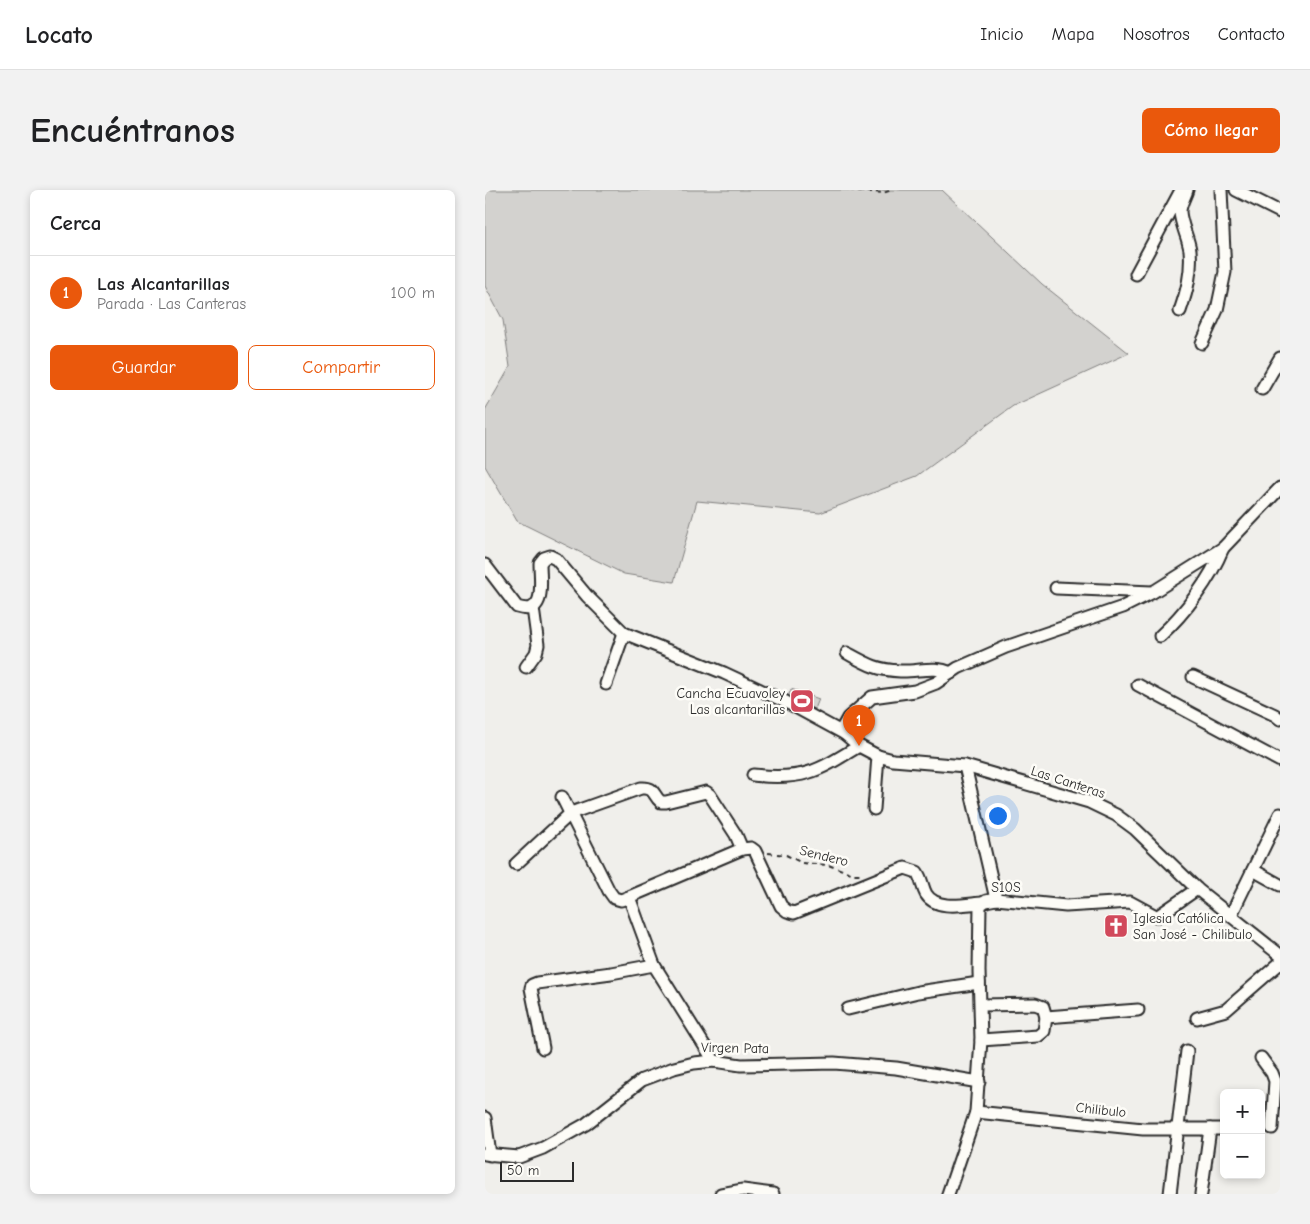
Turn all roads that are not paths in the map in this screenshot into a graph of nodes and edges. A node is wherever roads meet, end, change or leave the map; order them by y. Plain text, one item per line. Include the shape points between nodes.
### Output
1 (1181, 190) edge
2 (1187, 190) edge
3 (1221, 190) edge
4 (1236, 190) edge
5 (1280, 212) edge
6 (1136, 274) dead end
7 (1180, 311) dead end
8 (1201, 343) dead end
9 (1280, 358) edge
10 (1262, 390) dead end
11 (1280, 488) edge
12 (1223, 548) junction
13 (485, 565) edge
14 (1056, 588) dead end
15 (1153, 592) junction
16 (533, 608) junction
17 (624, 634) junction
18 (1160, 636) dead end
19 (847, 653) dead end
20 (526, 667) dead end
21 (951, 673) junction
22 (1193, 677) dead end
23 (606, 684) dead end
24 (1138, 685) dead end
25 (1280, 719) edge
26 (845, 734) junction
27 (859, 746) junction
28 (878, 756) junction
29 (1280, 761) edge
30 (965, 766) junction
31 (753, 776) dead end
32 (562, 796) dead end
33 (874, 809) dead end
34 (571, 813) junction
35 (1280, 814) edge
36 (742, 849) junction
37 (515, 864) dead end
38 (1253, 870) junction
39 (1280, 885) edge
40 (1197, 889) junction
41 (629, 897) junction
42 (996, 899) junction
43 (982, 903) junction
44 (1231, 915) junction
45 (1280, 955) edge
46 (1280, 964) edge
47 (654, 965) junction
48 (979, 983) junction
49 (981, 1005) junction
50 (848, 1009) dead end
51 (1138, 1010) dead end
52 (1046, 1017) junction
53 (1197, 1018) dead end
54 (981, 1040) junction
55 (543, 1048) dead end
56 (1187, 1051) dead end
57 (1261, 1058) dead end
58 (713, 1062) junction
59 (979, 1082) junction
60 (976, 1112) junction
61 (485, 1118) edge
62 (1271, 1128) edge
63 (1210, 1129) junction
64 (1220, 1129) edge
65 (1177, 1130) junction
66 (488, 1154) edge
67 (721, 1194) edge
68 (773, 1194) edge
69 (948, 1194) edge
70 (1171, 1194) edge
71 (1201, 1194) edge

1 - 6 street
2 - 7 street via 1180,213 1190,248 1191,269
3 - 8 street via 1225,272 1217,310
4 - 5 street
9 - 10 street
11 - 12 street
12 - 15 street
12 - 18 street via 1195,597 1179,619
13 - 16 street via 517,608
14 - 15 street
15 - 21 street via 1123,607 1006,648
16 - 17 street via 539,601 541,589 540,563 550,556
16 - 20 street via 538,645
17 - 23 street
17 - 26 street, Las Canteras via 724,673
19 - 21 street via 873,667 887,670 939,669
21 - 26 street via 915,691 872,697 848,718 843,727
22 - 25 street
24 - 29 street
26 - 27 street, Las Canteras
27 - 28 street, Las Canteras
27 - 31 street via 824,768 809,773
28 - 30 street, Las Canteras
28 - 33 street
30 - 40 street, Las Canteras via 1104,808 1135,829
30 - 42 street
32 - 34 street
34 - 36 street via 641,788 653,790 661,802 706,792
34 - 37 street
34 - 41 street via 609,891 614,898
35 - 38 street
36 - 41 street
36 - 43 street via 755,851 781,906 794,913 905,868 917,872 925,893 935,903
38 - 39 street
38 - 44 street
40 - 42 street, S10S via 1158,916 1130,902 1066,906
40 - 44 street, Las Canteras
41 - 47 street
42 - 43 street, S10S
43 - 48 street, S10S
44 - 45 street, Las Canteras
46 - 53 street via 1231,1007
47 - 55 street via 532,985
47 - 58 street
48 - 49 street, S10S
48 - 50 street via 918,992
49 - 52 street via 1035,1004 1043,1008
49 - 54 street, S10S
51 - 52 street
52 - 54 street via 1044,1031 1038,1036
54 - 59 street, S10S
56 - 65 street via 1181,1120
57 - 62 street via 1275,1081
58 - 59 street, Virgen Pata via 741,1065 835,1063 896,1068
58 - 66 street, Virgen Pata via 674,1068 642,1080 585,1124 543,1148 519,1157
59 - 60 street, S10S
60 - 65 street, Chilibulo
60 - 69 street, S10S
61 - 66 street
63 - 64 street, Chilibulo
63 - 65 street, Chilibulo
63 - 71 street
65 - 70 street
67 - 68 street via 743,1190

